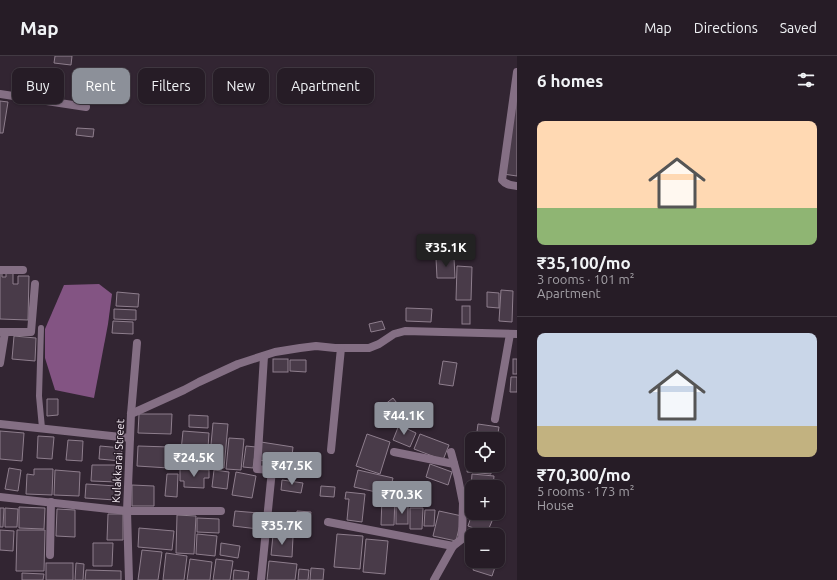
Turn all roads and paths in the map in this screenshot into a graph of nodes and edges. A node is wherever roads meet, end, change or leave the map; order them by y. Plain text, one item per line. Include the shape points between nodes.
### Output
1 (517, 72) edge
2 (0, 94) edge
3 (86, 107) dead end
4 (517, 186) edge
5 (0, 270) edge
6 (23, 270) dead end
7 (35, 284) dead end
8 (41, 328) dead end
9 (2, 332) edge
10 (513, 334) edge
11 (137, 343) dead end
12 (341, 348) junction
13 (264, 356) junction
14 (0, 363) edge
15 (131, 414) junction
16 (496, 419) dead end
17 (0, 424) edge
18 (42, 428) junction
19 (130, 438) junction
20 (331, 450) dead end
21 (394, 452) dead end
22 (451, 452) dead end
23 (454, 464) junction
24 (0, 497) edge
25 (51, 502) junction
26 (127, 511) junction
27 (221, 511) dead end
28 (328, 522) dead end
29 (453, 546) junction
30 (50, 555) dead end
31 (129, 580) edge
32 (261, 580) edge
33 (434, 580) edge

1 - 4 street via 502,180 508,185
2 - 3 street
5 - 6 street
7 - 9 street via 31,332
8 - 18 lane via 38,396
9 - 14 street
10 - 12 street via 405,331 368,348
10 - 16 street
11 - 15 street, Kulakkarai Street
12 - 13 street via 316,346
12 - 20 street
13 - 15 street via 238,364
13 - 32 street via 256,469 272,470
15 - 19 street, Kulakkarai Street
17 - 18 street
18 - 19 street
19 - 26 street, Kulakkarai Street
21 - 23 street
22 - 23 street
23 - 29 street via 463,503 462,539
24 - 25 street
25 - 26 street
25 - 30 street
26 - 27 street
26 - 31 street, Kulakkarai Street
28 - 29 street
29 - 33 street

